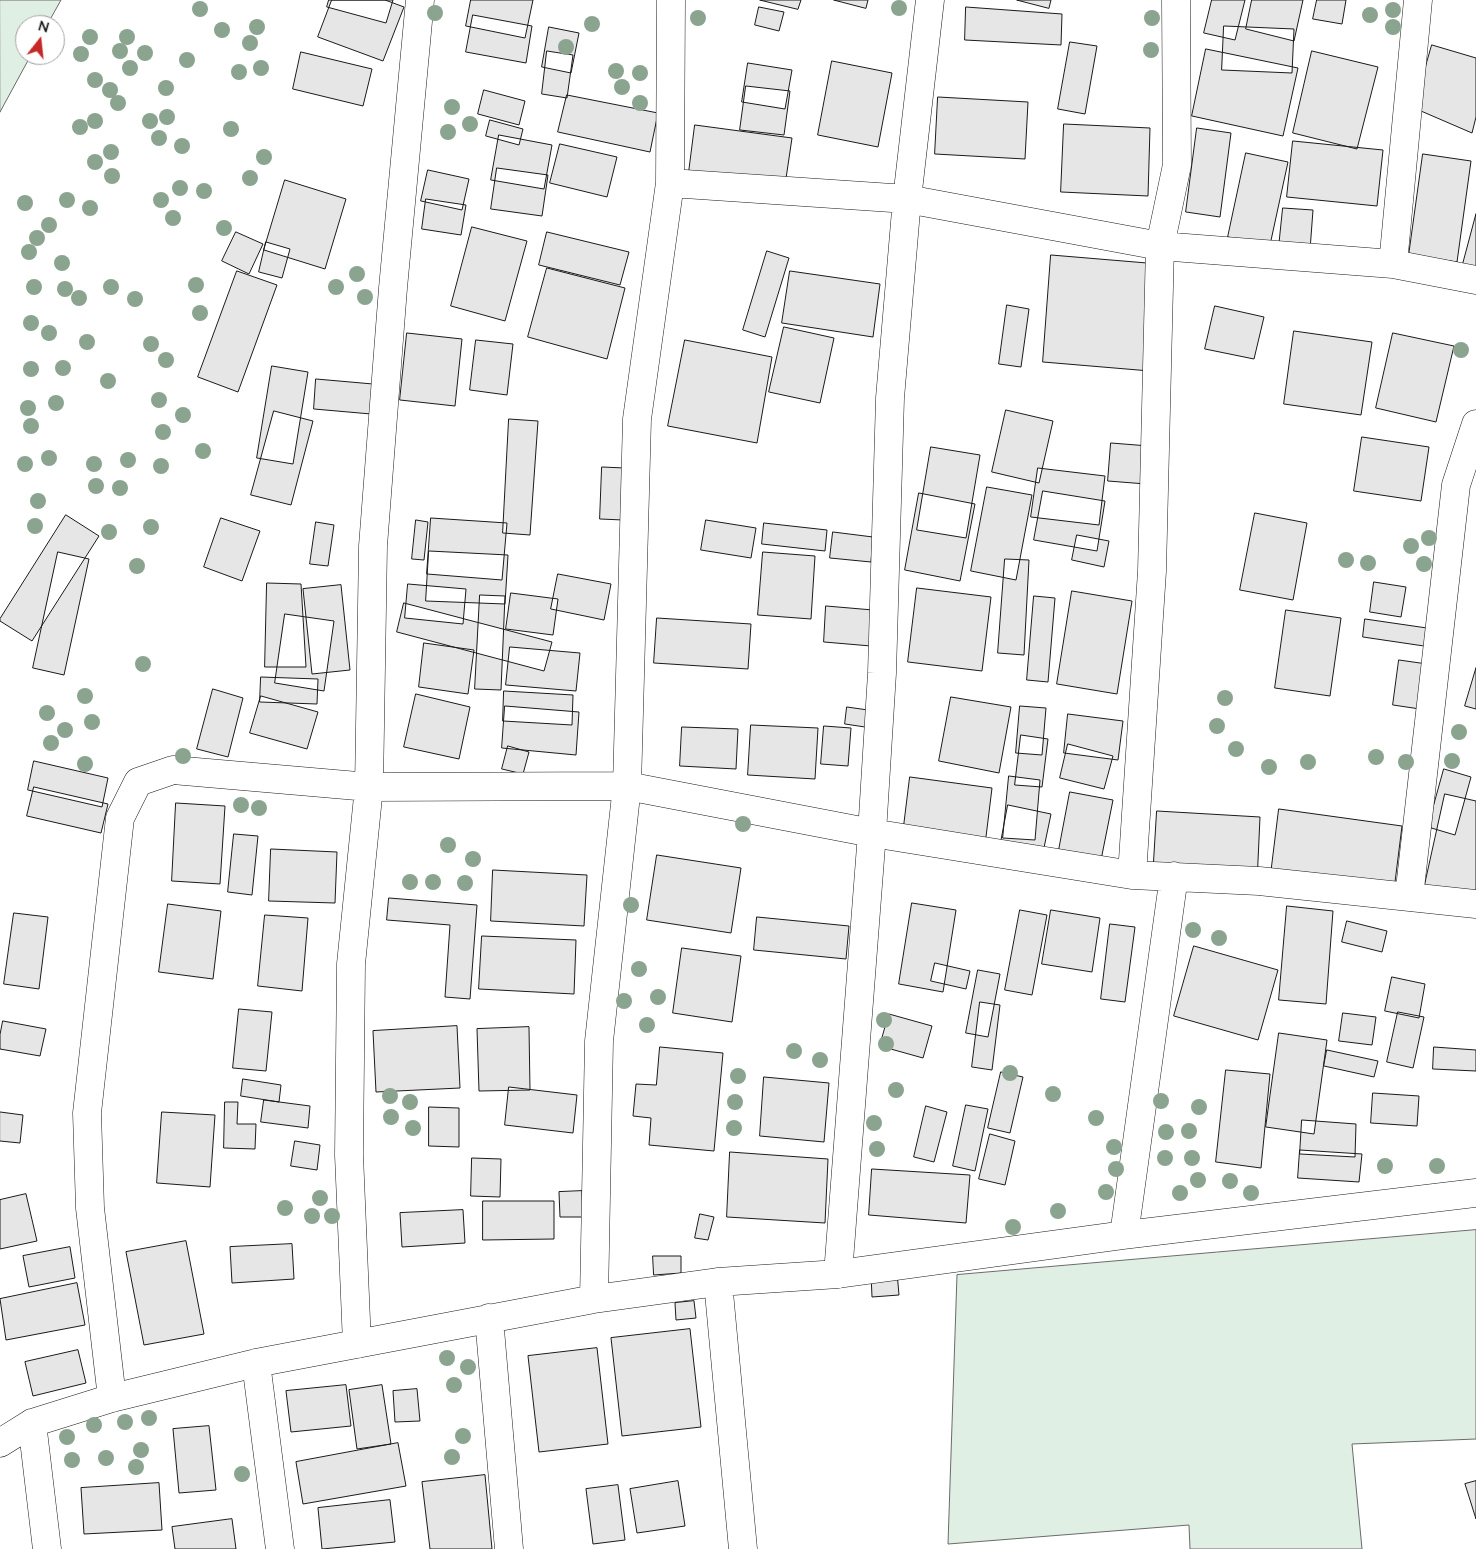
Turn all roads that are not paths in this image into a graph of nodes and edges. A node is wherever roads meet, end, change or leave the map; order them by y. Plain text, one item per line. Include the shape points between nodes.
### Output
1 (420, 0) edge
2 (671, 0) edge
3 (930, 0) edge
4 (1176, 0) edge
5 (1418, 0) edge
6 (670, 183) junction
7 (907, 198) junction
8 (1160, 246) junction
9 (1393, 264) junction
10 (1476, 280) edge
11 (1476, 424) edge
12 (627, 786) junction
13 (369, 787) junction
14 (872, 833) junction
15 (1132, 875) junction
16 (1174, 876) junction
17 (1409, 897) junction
18 (1476, 904) edge
19 (1476, 1193) edge
20 (1124, 1235) junction
21 (838, 1274) junction
22 (718, 1282) junction
23 (594, 1299) junction
24 (489, 1318) junction
25 (357, 1344) junction
26 (256, 1363) junction
27 (112, 1398) junction
28 (32, 1423) junction
29 (0, 1443) edge
30 (47, 1549) edge
31 (280, 1549) edge
32 (509, 1549) edge
33 (743, 1549) edge

1 - 13 street via 373,546
2 - 6 street
3 - 7 street
4 - 8 street via 1177,165
5 - 9 street
6 - 7 street
6 - 12 street via 638,419
7 - 8 street
7 - 14 street via 890,398 882,673
8 - 9 street
8 - 15 street via 1152,571
9 - 10 street
11 - 17 street via 1456,485
12 - 13 street
12 - 14 street
12 - 23 street via 599,1041
13 - 25 street via 351,964 350,1155
13 - 27 street via 172,770 138,782 120,818 87,1112 90,1208
14 - 15 street
14 - 21 street
15 - 16 street
16 - 17 street via 1259,881
16 - 20 street
17 - 18 street
19 - 20 street
20 - 21 street
21 - 22 street
22 - 23 street
22 - 33 street
23 - 24 street
24 - 25 street
24 - 32 street
25 - 26 street
26 - 27 street
26 - 31 street
27 - 28 street
28 - 29 street
28 - 30 street

